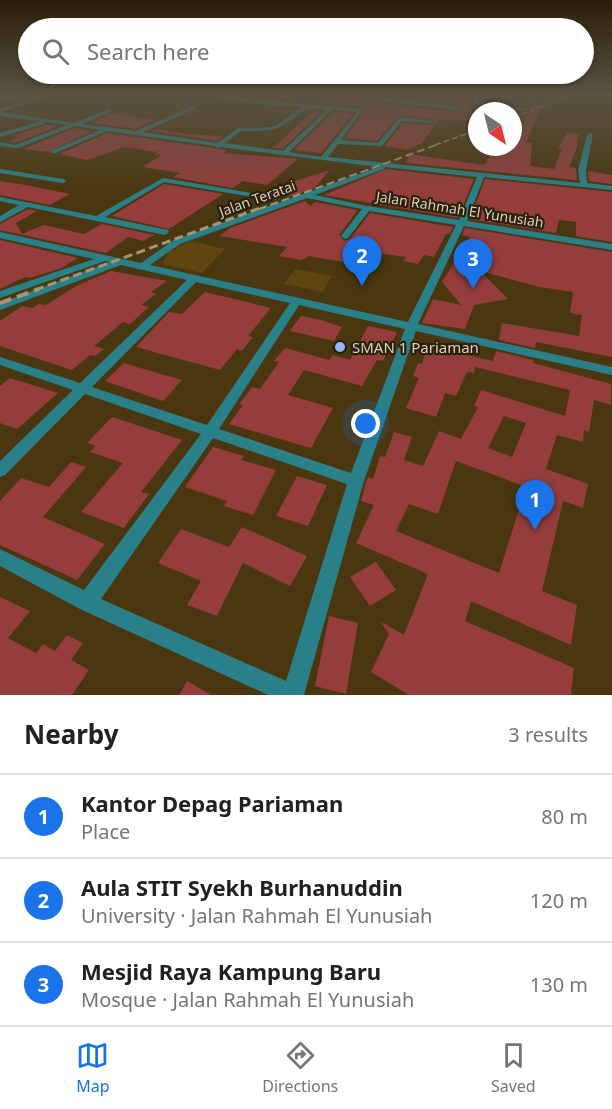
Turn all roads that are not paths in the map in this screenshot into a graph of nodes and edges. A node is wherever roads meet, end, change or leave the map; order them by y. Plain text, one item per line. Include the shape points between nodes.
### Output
1 (25, 127) edge
2 (66, 127) edge
3 (92, 127) edge
4 (148, 127) edge
5 (276, 127) edge
6 (311, 127) edge
7 (348, 127) edge
8 (394, 127) edge
9 (105, 129) junction
10 (118, 132) junction
11 (133, 134) junction
12 (0, 135) edge
13 (590, 135) dead end
14 (338, 142) junction
15 (0, 144) edge
16 (218, 146) junction
17 (16, 147) junction
18 (52, 152) dead end
19 (0, 153) edge
20 (67, 154) dead end
21 (284, 154) junction
22 (323, 159) junction
23 (386, 166) junction
24 (0, 171) edge
25 (481, 175) junction
26 (63, 182) dead end
27 (584, 185) junction
28 (612, 188) edge
29 (304, 195) junction
30 (270, 198) dead end
31 (0, 199) edge
32 (28, 204) junction
33 (367, 208) junction
34 (98, 218) junction
35 (0, 219) edge
36 (462, 222) junction
37 (165, 232) dead end
38 (0, 235) edge
39 (345, 236) dead end
40 (612, 247) edge
41 (104, 259) junction
42 (122, 262) junction
43 (143, 266) junction
44 (195, 277) junction
45 (0, 295) edge
46 (296, 302) junction
47 (0, 307) edge
48 (412, 326) junction
49 (0, 362) edge
50 (612, 372) edge
51 (81, 390) junction
52 (210, 432) junction
53 (0, 471) edge
54 (356, 481) junction
55 (0, 557) edge
56 (87, 602) junction
57 (293, 695) edge

1 - 12 street
2 - 17 street
3 - 9 street
4 - 11 street
5 - 16 street via 240,129
6 - 21 street
7 - 14 street
8 - 14 street via 377,146
9 - 10 street
9 - 18 street
10 - 11 street
10 - 20 street
11 - 16 street
13 - 27 street via 583,167
14 - 22 street
15 - 17 street
16 - 21 street
17 - 19 street
21 - 22 street
22 - 23 street
23 - 25 street
23 - 29 street, Jalan Teratai
24 - 26 street
25 - 27 street
25 - 36 street
27 - 28 street
29 - 33 street, Jalan Rahmah El Yunusiah
29 - 43 street, Jalan Teratai via 177,242
30 - 34 street via 163,180
31 - 32 street
32 - 34 street
32 - 35 street
33 - 36 street, Jalan Rahmah El Yunusiah
33 - 39 street
34 - 37 street
36 - 40 street, Jalan Rahmah El Yunusiah
36 - 48 street
38 - 41 street
41 - 42 street
41 - 45 street
42 - 43 street
42 - 47 street
43 - 44 street
44 - 46 street
44 - 51 street
46 - 48 street
46 - 52 street
48 - 50 street
48 - 54 street
49 - 51 street
51 - 52 street
51 - 53 street
52 - 54 street
52 - 56 street
54 - 57 street
55 - 56 street
56 - 57 street

